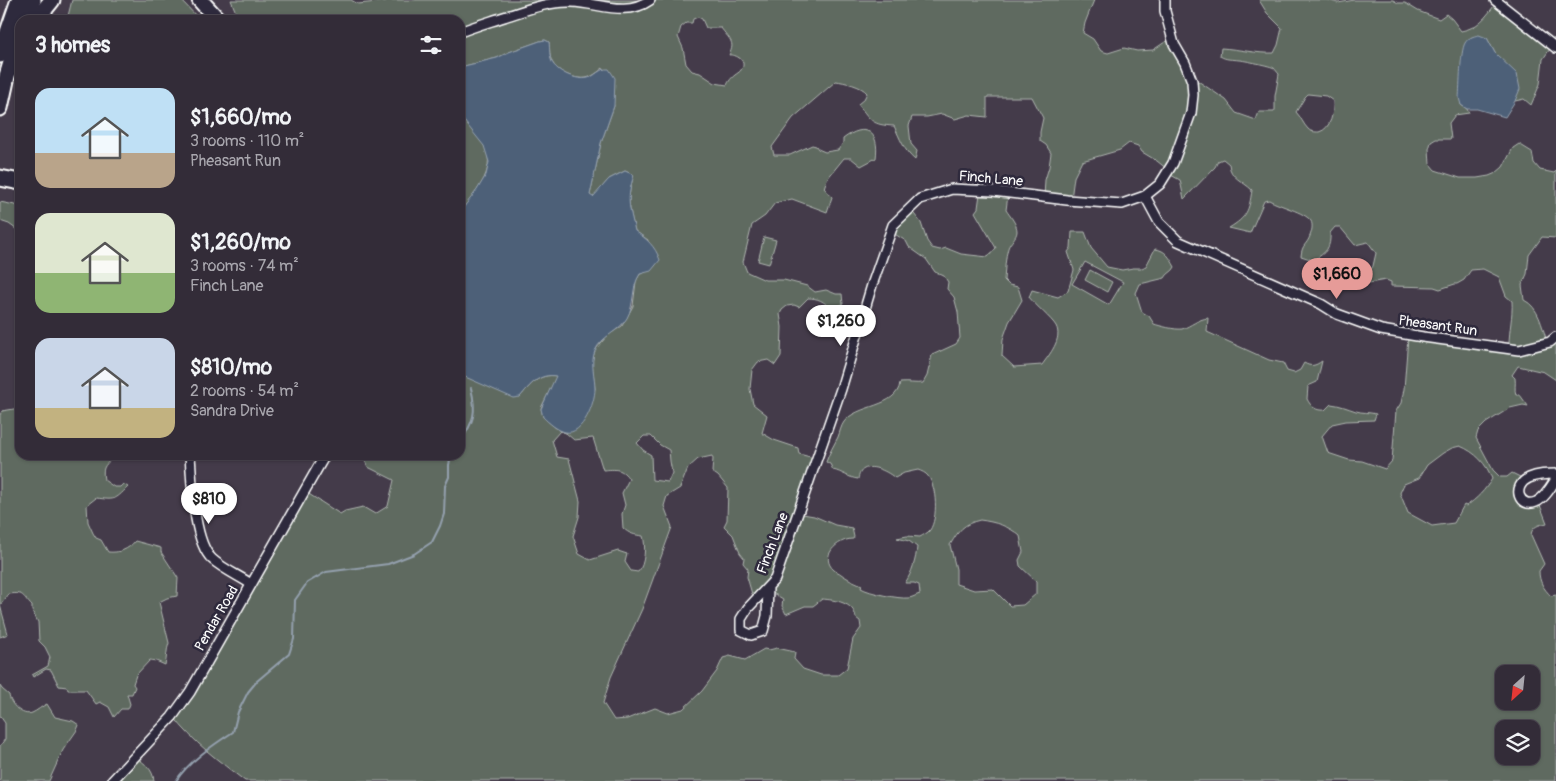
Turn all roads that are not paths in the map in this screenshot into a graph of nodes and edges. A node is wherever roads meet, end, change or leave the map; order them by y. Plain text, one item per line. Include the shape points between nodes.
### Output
1 (19, 0) edge
2 (33, 0) edge
3 (52, 0) edge
4 (200, 0) edge
5 (214, 0) edge
6 (650, 0) edge
7 (1165, 0) edge
8 (1495, 0) edge
9 (15, 15) edge
10 (27, 15) edge
11 (40, 15) edge
12 (214, 15) edge
13 (226, 15) edge
14 (15, 17) edge
15 (465, 30) edge
16 (15, 42) edge
17 (1556, 48) edge
18 (15, 51) edge
19 (5, 59) edge
20 (0, 108) edge
21 (0, 171) edge
22 (15, 173) edge
23 (0, 178) edge
24 (15, 181) edge
25 (1145, 196) junction
26 (1556, 337) edge
27 (191, 460) edge
28 (322, 460) edge
29 (1556, 474) edge
30 (1556, 479) edge
31 (251, 584) junction
32 (768, 587) junction
33 (112, 781) edge

1 - 9 highway
2 - 10 highway
3 - 11 highway
4 - 12 highway
5 - 13 highway
6 - 15 street via 635,8 620,9 572,2 548,4
7 - 25 street, Finch Lane via 1174,44 1192,81 1192,104 1174,163 1160,184
8 - 17 street
14 - 19 highway
16 - 19 highway
18 - 19 highway
19 - 20 highway
21 - 22 highway
23 - 24 highway
25 - 26 street, Pheasant Run via 1159,222 1178,241 1337,314 1381,330 1519,350 1550,342
25 - 32 street, Finch Lane via 1122,204 952,189 920,199 894,225 775,579
27 - 31 street via 197,524 205,550 212,559
28 - 31 street, Pendar Road
29 - 30 street via 1524,480 1518,495 1528,503 1535,503
31 - 33 street, Pendar Road via 180,708
32 - 32 street, Finch Lane via 741,619 741,630 751,635 763,631 768,616

